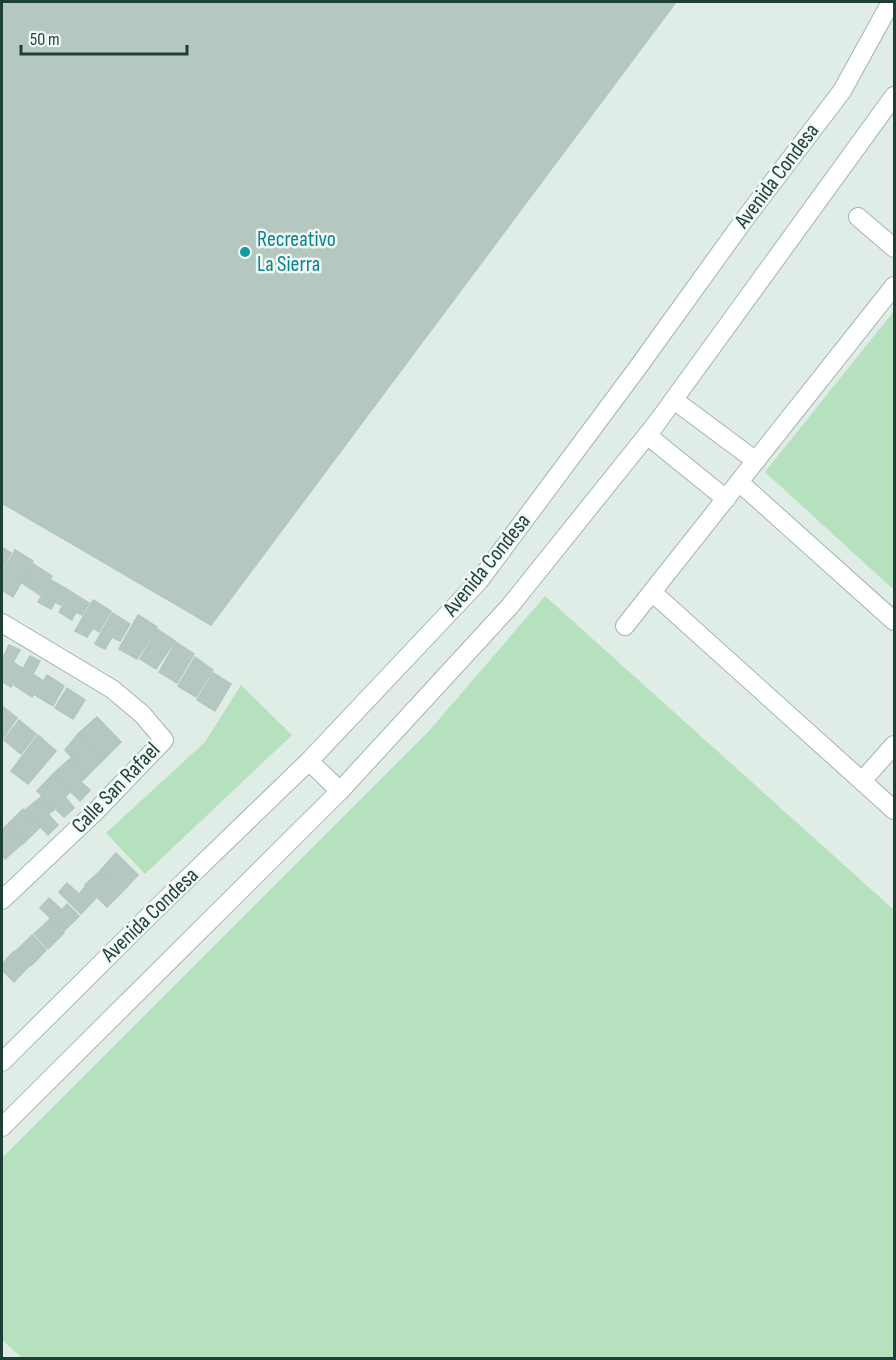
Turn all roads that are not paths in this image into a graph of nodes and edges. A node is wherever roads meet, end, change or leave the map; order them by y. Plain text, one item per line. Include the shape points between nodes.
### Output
1 (891, 2) edge
2 (894, 96) edge
3 (858, 217) dead end
4 (894, 248) edge
5 (894, 286) edge
6 (674, 400) junction
7 (647, 435) junction
8 (756, 461) junction
9 (739, 482) junction
10 (726, 499) junction
11 (652, 592) junction
12 (894, 621) edge
13 (2, 623) edge
14 (625, 626) dead end
15 (894, 745) edge
16 (309, 761) junction
17 (862, 781) junction
18 (340, 791) junction
19 (894, 810) edge
20 (2, 900) edge
21 (2, 1062) edge
22 (2, 1127) edge

1 - 16 street, Avenida Condesa via 842,91 479,581
2 - 6 street, Avenida Condesa
3 - 4 street
5 - 8 street
6 - 7 street, Avenida Condesa
6 - 8 street
7 - 10 street
7 - 18 street, Avenida Condesa via 510,606
8 - 9 street
9 - 10 street
9 - 12 street
10 - 11 street
11 - 14 street
11 - 17 street
13 - 20 street, Calle San Rafael via 112,689 142,714 164,740
15 - 17 street
16 - 18 street
16 - 21 street, Avenida Condesa
17 - 19 street
18 - 22 street, Avenida Condesa

